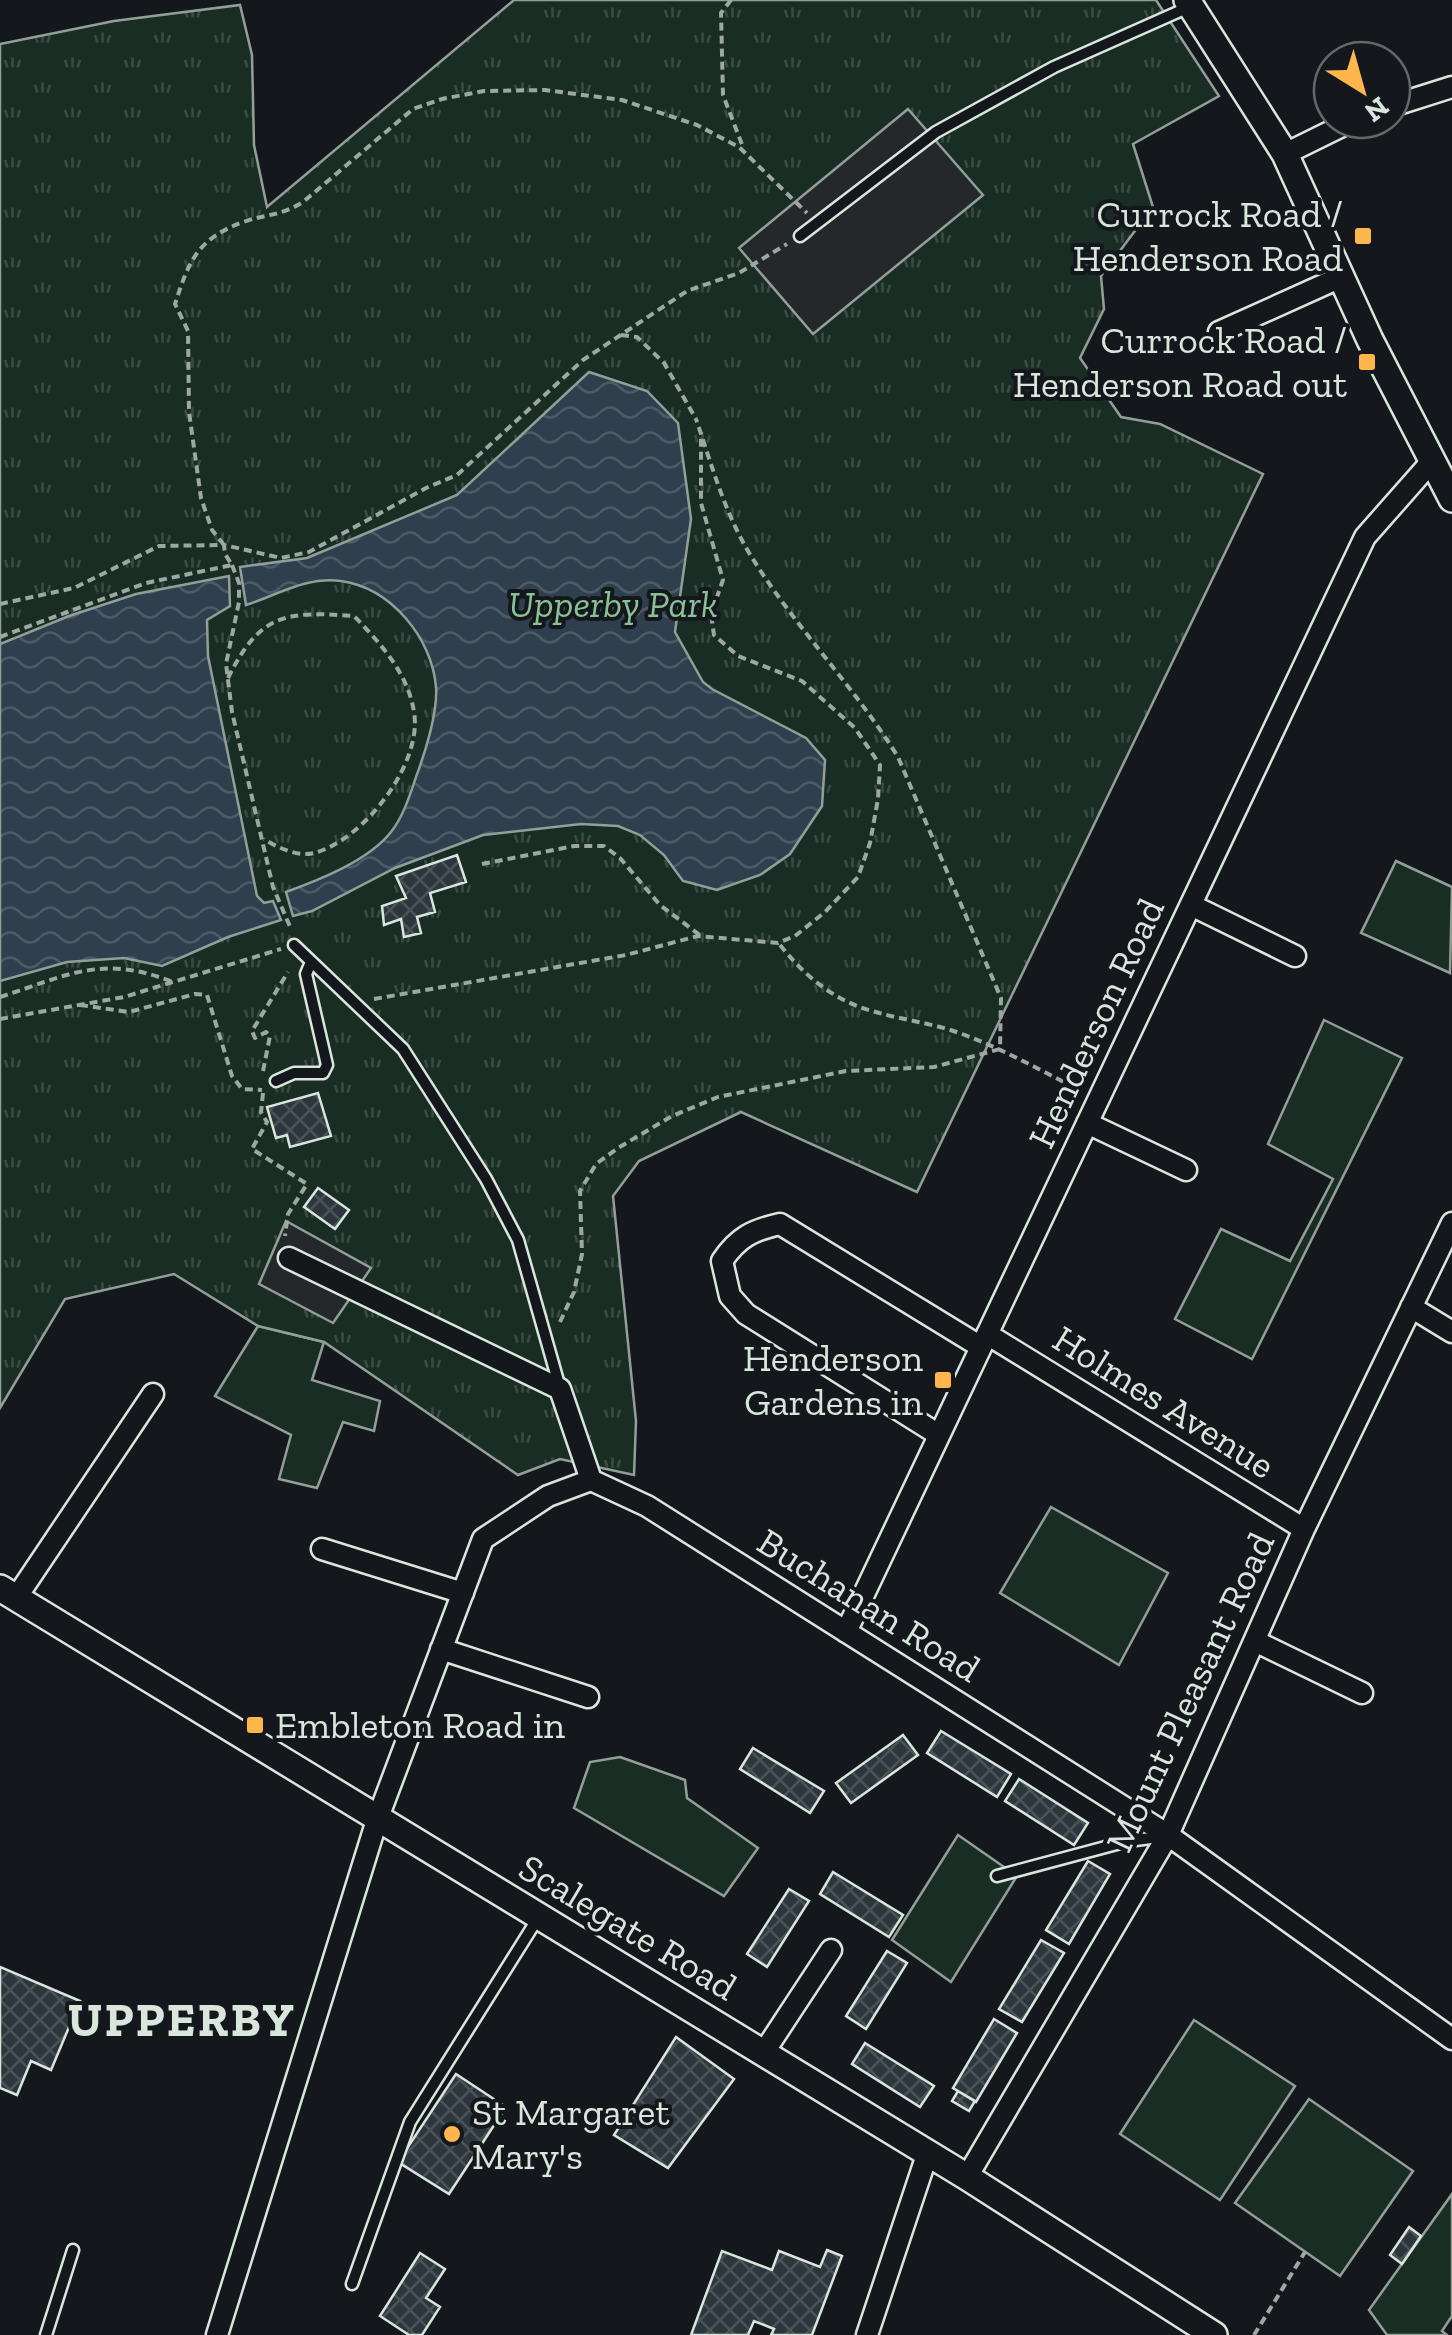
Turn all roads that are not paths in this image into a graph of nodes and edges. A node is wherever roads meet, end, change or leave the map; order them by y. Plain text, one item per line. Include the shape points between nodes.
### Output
1 (1189, 3) edge
2 (1452, 87) edge
3 (1412, 100) edge
4 (1313, 140) edge
5 (1285, 154) junction
6 (800, 236) road end
7 (1342, 277) junction
8 (1220, 332) dead end
9 (1432, 460) junction
10 (1452, 499) edge
11 (1191, 905) junction
12 (294, 945) road end
13 (1295, 956) dead end
14 (311, 962) junction
15 (276, 1081) dead end
16 (1088, 1122) junction
17 (1186, 1170) dead end
18 (1452, 1224) edge
19 (289, 1258) road end
20 (1411, 1308) junction
21 (1452, 1332) edge
22 (984, 1341) junction
23 (560, 1388) junction
24 (153, 1394) dead end
25 (939, 1436) junction
26 (591, 1480) junction
27 (1304, 1529) junction
28 (322, 1550) dead end
29 (8, 1593) edge
30 (463, 1593) junction
31 (846, 1632) junction
32 (1255, 1641) junction
33 (442, 1649) junction
34 (1362, 1693) dead end
35 (588, 1697) dead end
36 (377, 1820) junction
37 (1168, 1836) junction
38 (997, 1876) dead end
39 (538, 1917) junction
40 (830, 1950) dead end
41 (1448, 2029) edge
42 (764, 2052) junction
43 (928, 2152) junction
44 (967, 2176) junction
45 (74, 2250) dead end
46 (352, 2284) dead end
47 (1205, 2332) edge
48 (46, 2335) edge
49 (216, 2335) edge
50 (866, 2335) edge

1 - 5 street
1 - 6 lane via 936,132
2 - 3 street
4 - 5 street
5 - 7 street
7 - 8 street
7 - 9 street
9 - 10 street
9 - 11 street, Henderson Road via 1365,537
11 - 13 street
11 - 16 street, Henderson Road
12 - 14 lane
14 - 15 lane via 306,974 327,1065 323,1073
14 - 23 lane via 403,1049 494,1195 518,1240
16 - 17 street
16 - 22 street, Henderson Road
18 - 20 street, Mount Pleasant Road
19 - 23 street
20 - 21 street
20 - 27 street, Mount Pleasant Road
22 - 25 street, Henderson Road
22 - 25 street, Holmes Avenue via 780,1224 735,1241 722,1261 730,1296 746,1314
22 - 27 street, Holmes Avenue
23 - 26 street
24 - 29 street
25 - 31 street, Henderson Road
26 - 30 street via 548,1496 483,1540
26 - 31 street, Buchanan Road via 647,1506
27 - 32 street, Mount Pleasant Road
28 - 30 street
29 - 36 street, Scalegate Road
30 - 33 street
31 - 37 street, Buchanan Road
32 - 34 street
32 - 37 street, Mount Pleasant Road
33 - 35 street
33 - 36 street
36 - 39 street, Scalegate Road
36 - 49 street
37 - 38 lane
37 - 41 street, Buchanan Road
37 - 44 street, Mount Pleasant Road
39 - 42 street, Scalegate Road
39 - 46 lane via 410,2122
40 - 42 street
42 - 43 street, Scalegate Road
43 - 44 street, Scalegate Road
43 - 50 street
44 - 47 street, Scalegate Road
45 - 48 lane

